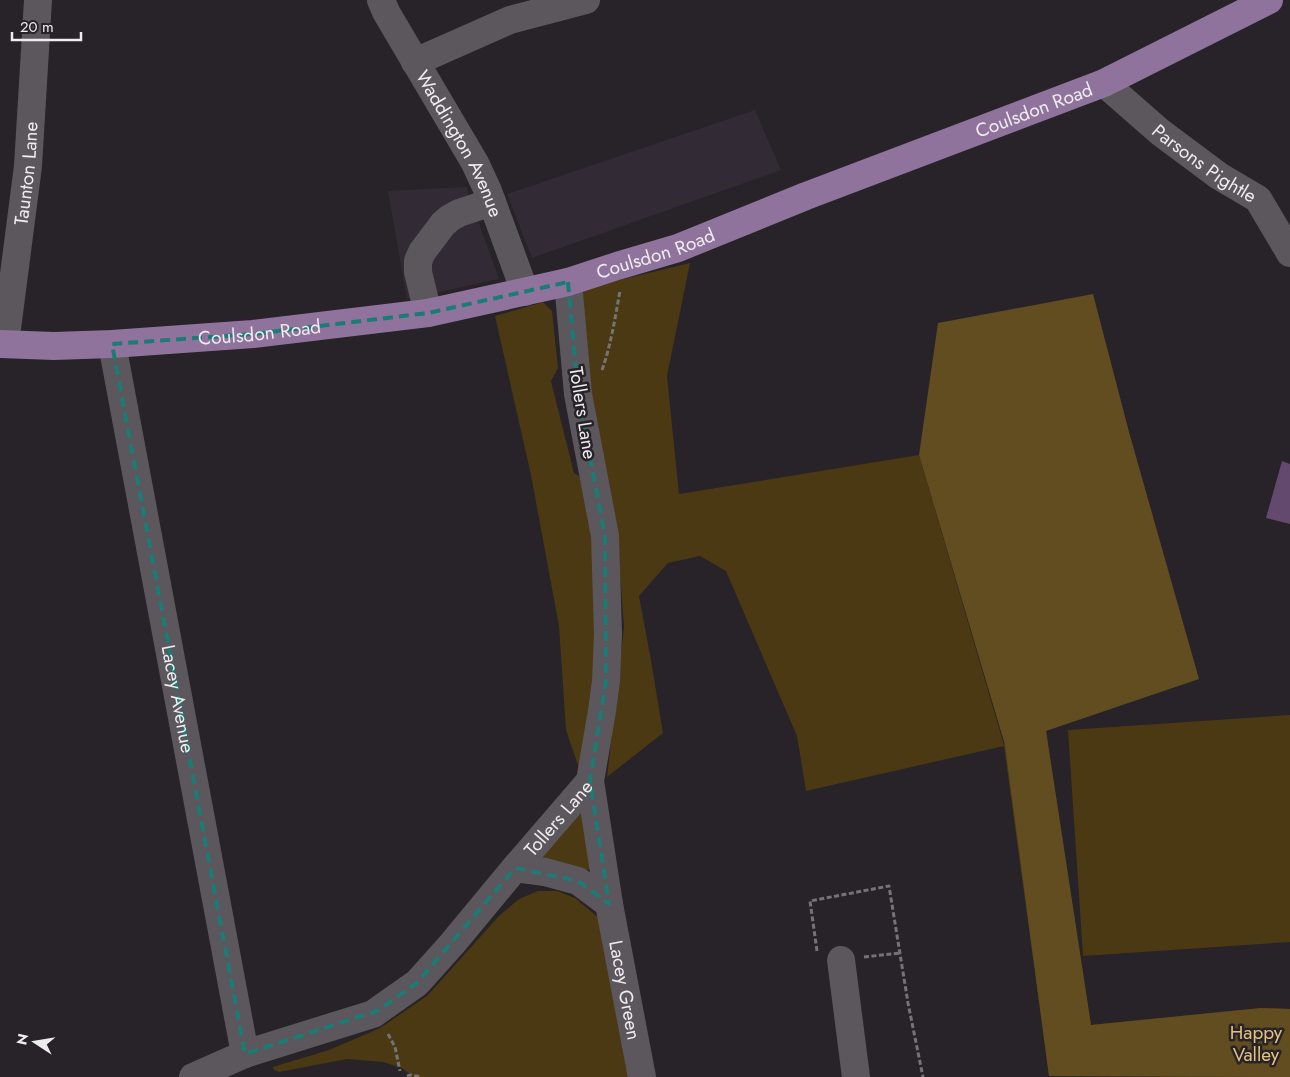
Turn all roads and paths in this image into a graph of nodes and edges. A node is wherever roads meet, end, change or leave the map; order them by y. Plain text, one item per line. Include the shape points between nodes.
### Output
1 (38, 0) edge
2 (381, 0) edge
3 (586, 0) edge
4 (1269, 0) edge
5 (415, 62) junction
6 (1104, 83) junction
7 (492, 202) junction
8 (1290, 253) edge
9 (568, 282) junction
10 (621, 285) dead end
11 (525, 292) junction
12 (428, 313) junction
13 (2, 344) edge
14 (112, 344) junction
15 (578, 394) junction
16 (590, 781) junction
17 (515, 868) junction
18 (609, 904) junction
19 (841, 960) dead end
20 (377, 1011) junction
21 (245, 1054) junction
22 (400, 1071) dead end
23 (407, 1076) edge
24 (193, 1077) edge
25 (422, 1077) edge
26 (642, 1077) edge
27 (856, 1077) edge

1 - 13 street, Taunton Lane via 28,166
2 - 5 street, Waddington Avenue
3 - 5 street via 510,20
4 - 6 main road, Coulsdon Road
5 - 7 street, Waddington Avenue via 475,163
6 - 8 street, Parsons Pightle via 1211,171 1258,199
6 - 9 main road, Coulsdon Road via 678,248
7 - 11 street, Waddington Avenue
7 - 12 street via 450,218 422,252 418,272
9 - 11 main road, Coulsdon Road
9 - 15 street, Tollers Lane
10 - 15 path via 601,374 592,386
11 - 12 main road, Coulsdon Road
12 - 14 main road, Coulsdon Road via 253,334
13 - 14 main road, Coulsdon Road
14 - 21 street, Lacey Avenue
15 - 16 street, Tollers Lane via 605,536 608,624 606,681
16 - 17 street, Tollers Lane
16 - 18 street, Lacey Green
17 - 18 street via 578,881
17 - 20 street, Tollers Lane via 417,983
18 - 26 street, Lacey Green
19 - 27 street
20 - 21 street, Tollers Lane
20 - 22 path via 395,1047
21 - 24 street, Tollers Lane
23 - 25 path

